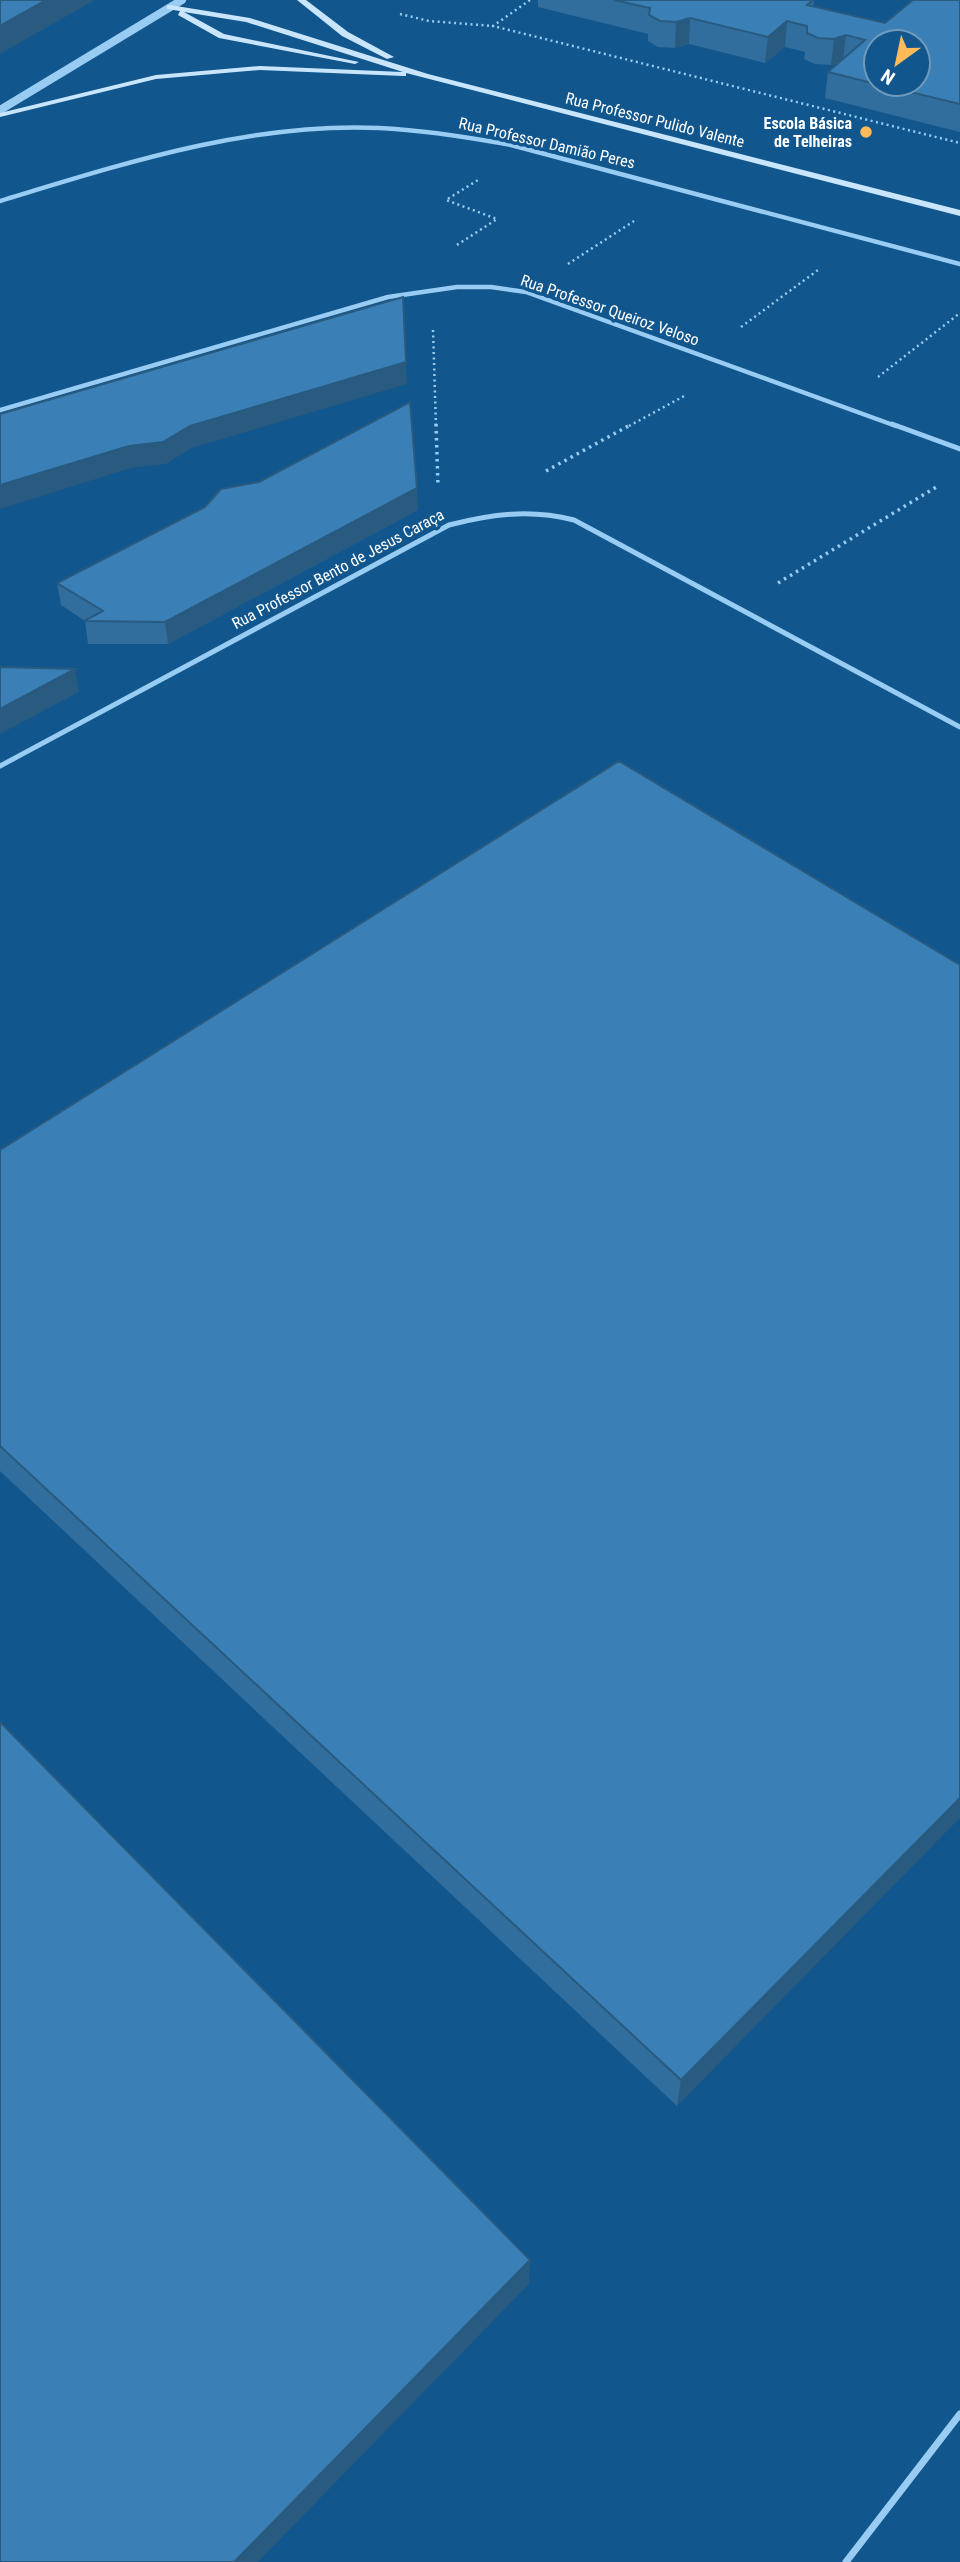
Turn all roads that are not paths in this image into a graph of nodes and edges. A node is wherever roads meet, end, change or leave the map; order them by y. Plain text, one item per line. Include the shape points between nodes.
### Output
1 (182, 0) edge
2 (301, 0) edge
3 (170, 7) junction
4 (425, 76) junction
5 (0, 113) edge
6 (0, 201) edge
7 (960, 213) edge
8 (960, 264) edge
9 (0, 410) edge
10 (960, 449) edge
11 (960, 727) edge
12 (0, 766) edge
13 (960, 2414) edge
14 (846, 2562) edge

1 - 3 street
2 - 4 main road via 345,34
3 - 4 main road, Rua Professor Pulido Valente via 247,20
3 - 4 main road, Rua Professor Pulido Valente via 222,36
3 - 5 street
4 - 5 main road via 260,68 156,77
4 - 7 main road, Rua Professor Pulido Valente
6 - 8 street, Rua Professor Damião Peres via 196,144 353,126 426,130 487,139
9 - 10 street, Rua Professor Queiroz Veloso via 415,291 477,284 526,292
11 - 12 street, Rua Professor Bento de Jesus Caraça via 629,548 574,520 542,510 449,525
13 - 14 lane

